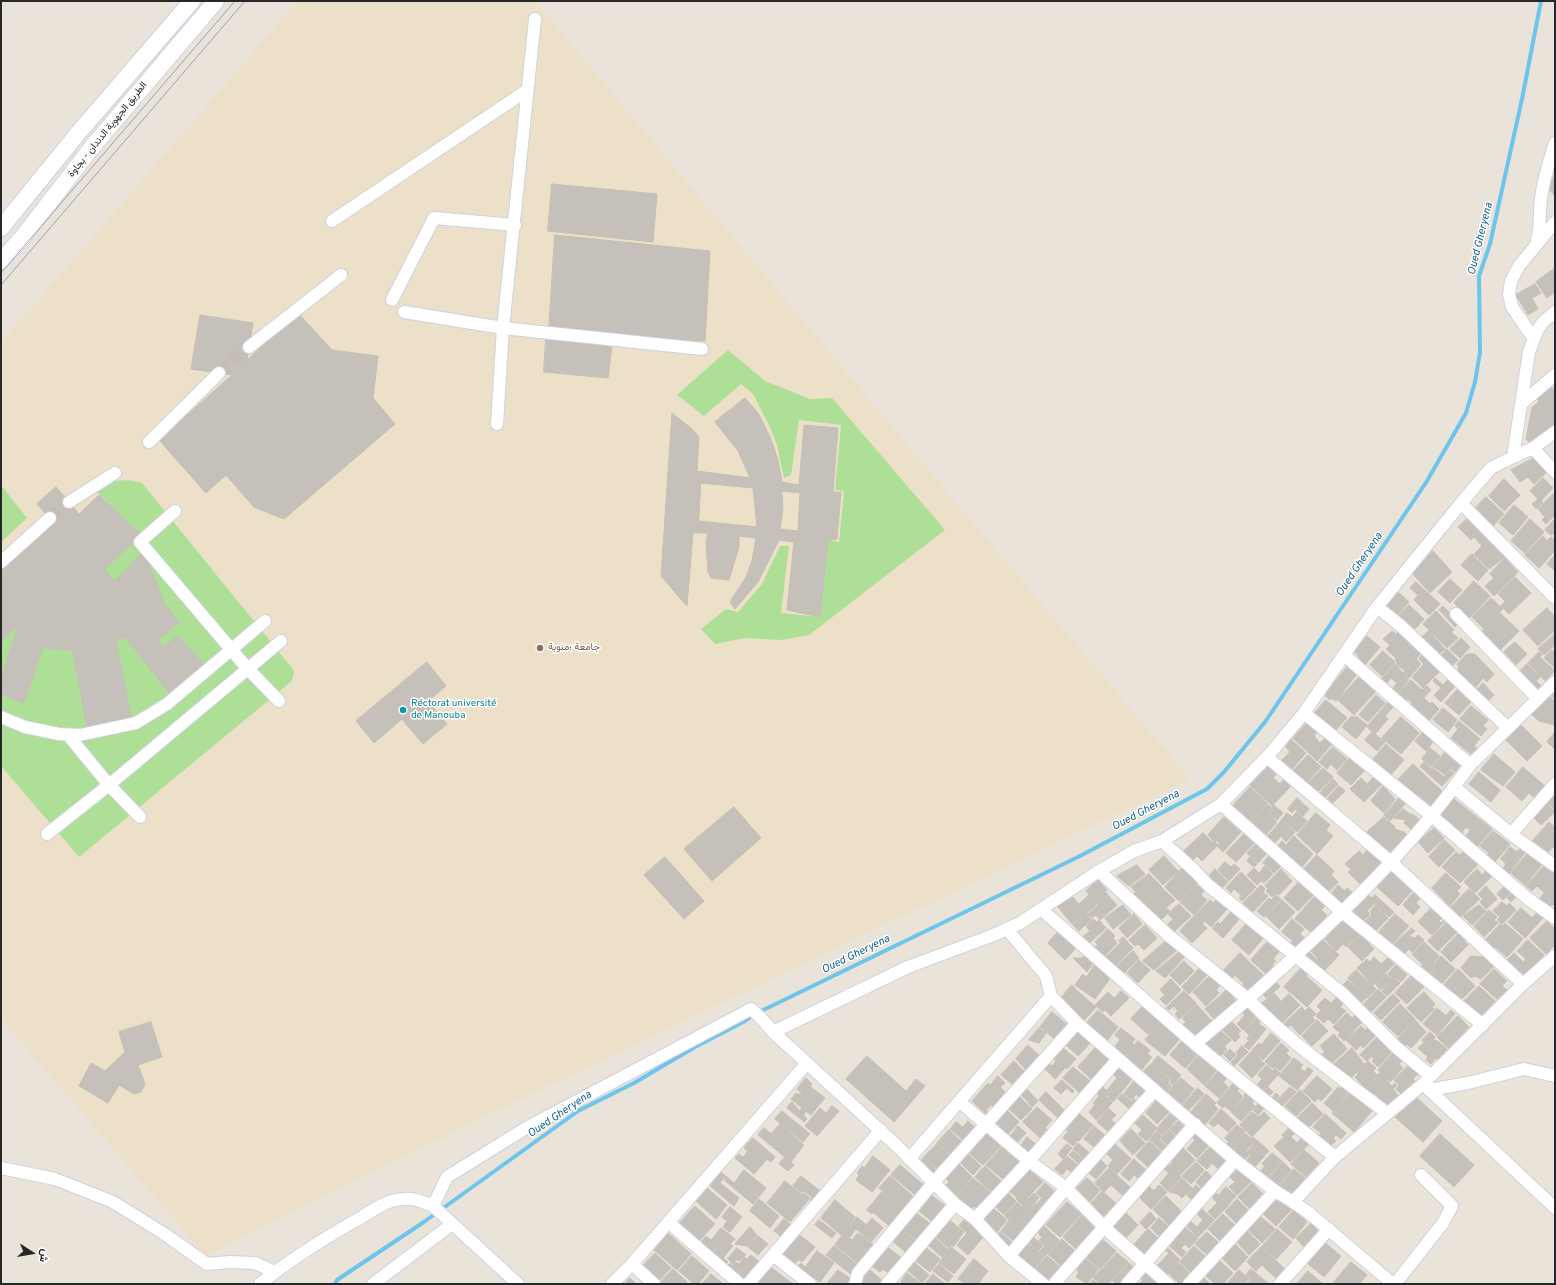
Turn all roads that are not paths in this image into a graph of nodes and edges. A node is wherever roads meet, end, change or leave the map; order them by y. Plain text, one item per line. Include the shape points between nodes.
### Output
1 (192, 1) edge
2 (216, 1) edge
3 (535, 19) dead end
4 (526, 90) junction
5 (1555, 144) edge
6 (332, 221) dead end
7 (1555, 222) edge
8 (514, 225) junction
9 (1, 228) edge
10 (1534, 248) junction
11 (1, 261) edge
12 (341, 275) dead end
13 (392, 300) dead end
14 (404, 312) dead end
15 (1555, 312) edge
16 (503, 328) junction
17 (1534, 338) junction
18 (249, 347) tunnel mouth
19 (702, 349) dead end
20 (219, 373) tunnel mouth
21 (1555, 375) edge
22 (1521, 404) junction
23 (497, 424) dead end
24 (1555, 432) edge
25 (149, 442) dead end
26 (1533, 448) junction
27 (1513, 456) junction
28 (1555, 472) edge
29 (114, 473) dead end
30 (69, 502) tunnel mouth
31 (1461, 503) junction
32 (175, 511) dead end
33 (50, 518) tunnel mouth
34 (1, 562) edge
35 (1555, 598) edge
36 (1377, 607) junction
37 (1456, 614) dead end
38 (265, 621) dead end
39 (281, 641) dead end
40 (232, 649) junction
41 (1344, 655) junction
42 (247, 668) junction
43 (1555, 682) edge
44 (1538, 699) junction
45 (279, 701) dead end
46 (1304, 713) junction
47 (1, 717) edge
48 (1508, 728) junction
49 (68, 735) junction
50 (1267, 757) junction
51 (1470, 765) junction
52 (1555, 784) edge
53 (109, 785) junction
54 (1454, 787) junction
55 (1221, 804) junction
56 (1432, 816) junction
57 (140, 818) dead end
58 (47, 834) dead end
59 (1511, 834) junction
60 (1162, 841) junction
61 (1391, 862) junction
62 (1555, 866) edge
63 (1099, 871) junction
64 (1041, 909) junction
65 (1341, 911) junction
66 (1555, 918) edge
67 (1007, 929) junction
68 (1296, 956) junction
69 (1555, 956) edge
70 (1523, 984) junction
71 (1051, 996) junction
72 (1248, 999) junction
73 (1077, 1023) junction
74 (1483, 1025) junction
75 (773, 1032) junction
76 (1195, 1044) junction
77 (1118, 1060) junction
78 (807, 1063) junction
79 (1555, 1076) edge
80 (1428, 1083) junction
81 (1154, 1091) junction
82 (960, 1102) junction
83 (1387, 1112) junction
84 (986, 1124) junction
85 (1195, 1124) junction
86 (881, 1130) junction
87 (1335, 1157) junction
88 (909, 1159) junction
89 (1235, 1160) junction
90 (1029, 1161) junction
91 (1, 1168) edge
92 (1421, 1175) dead end
93 (934, 1182) junction
94 (1066, 1188) junction
95 (1275, 1191) junction
96 (1293, 1202) junction
97 (955, 1204) junction
98 (432, 1206) junction
99 (1555, 1208) edge
100 (975, 1219) junction
101 (668, 1222) junction
102 (452, 1224) junction
103 (1105, 1228) junction
104 (1328, 1229) junction
105 (773, 1256) junction
106 (1009, 1256) junction
107 (1145, 1263) junction
108 (632, 1264) junction
109 (274, 1272) junction
110 (1379, 1280) edge
111 (260, 1284) edge
112 (373, 1284) edge
113 (518, 1284) edge
114 (612, 1284) edge
115 (654, 1284) edge
116 (740, 1284) edge
117 (748, 1284) edge
118 (810, 1284) edge
119 (855, 1284) edge
120 (887, 1284) edge
121 (1043, 1284) edge
122 (1054, 1284) edge
123 (1127, 1284) edge
124 (1168, 1284) edge
125 (1189, 1284) edge
126 (1280, 1284) edge
127 (1394, 1284) edge

1 - 9 main road, الطريق الجهوية الدندان - بجاوة via 78,132
2 - 11 main road, الطريق الجهوية الدندان - بجاوة via 93,146 22,238
3 - 4 street
4 - 6 street
4 - 8 street
5 - 10 street via 1546,170 1541,200 1541,226
7 - 10 street
8 - 13 street via 434,218
8 - 16 street
10 - 17 street via 1518,266 1508,294 1512,307
12 - 18 street
14 - 16 street
15 - 17 street via 1543,322
16 - 19 street
16 - 23 street
17 - 22 street via 1528,352
20 - 25 street
21 - 22 street
22 - 27 street
24 - 26 street
26 - 27 street
26 - 28 street
27 - 31 street via 1492,468
29 - 30 street
31 - 35 street
31 - 36 street
32 - 40 street via 140,542
33 - 34 street
36 - 41 street
36 - 48 street via 1401,626
37 - 44 street
38 - 40 street
39 - 42 street
40 - 42 street
40 - 49 street via 167,704 136,723 80,735
41 - 46 street
41 - 51 street
42 - 45 street
42 - 53 street
43 - 44 street
44 - 48 street
46 - 50 street
46 - 56 street
47 - 49 street via 25,727
48 - 51 street
49 - 53 street
50 - 55 street
50 - 61 street
51 - 54 street
52 - 59 street
53 - 57 street
53 - 58 street
54 - 56 street
54 - 59 street
55 - 60 street
55 - 65 street
56 - 61 street
56 - 66 street via 1527,898
59 - 62 street
60 - 63 street via 1134,851
60 - 68 street via 1208,885
61 - 65 street
61 - 70 street
63 - 64 street
63 - 72 street via 1168,934
64 - 67 street
64 - 76 street
65 - 68 street
65 - 74 street
67 - 71 street via 1046,976
67 - 75 street via 895,973
68 - 72 street
68 - 80 street via 1343,994
69 - 70 street
70 - 74 street
71 - 73 street
71 - 82 street
72 - 76 street
72 - 83 street via 1298,1046
73 - 77 street
73 - 84 street
74 - 80 street
75 - 78 street
75 - 98 street via 755,1013 526,1128 447,1177
76 - 87 street
77 - 81 street
77 - 90 street
78 - 86 street
78 - 101 street
79 - 80 street via 1524,1069 1468,1083
80 - 83 street
80 - 99 street
81 - 85 street
81 - 94 street
82 - 84 street
82 - 88 street
83 - 87 street
84 - 90 street
84 - 93 street
85 - 89 street
85 - 103 street
86 - 88 street
86 - 105 street
87 - 96 street
88 - 93 street
89 - 95 street
89 - 107 street
90 - 94 street
90 - 100 street
91 - 109 street via 55,1178 113,1202 207,1264 255,1263
92 - 127 street via 1452,1206 1443,1223
93 - 97 street
93 - 119 street via 858,1273
94 - 103 street
94 - 106 street
95 - 96 street
95 - 125 street
96 - 104 street
97 - 100 street
97 - 120 street
98 - 102 street
98 - 109 street via 417,1199 402,1198 390,1202 328,1236
100 - 106 street
101 - 108 street
101 - 116 street
102 - 112 street
102 - 113 street
103 - 107 street
103 - 122 street
104 - 110 street
104 - 126 street
105 - 117 street
105 - 118 street
106 - 121 street
107 - 123 street
107 - 124 street
108 - 114 street
108 - 115 street
109 - 111 street
110 - 127 street

